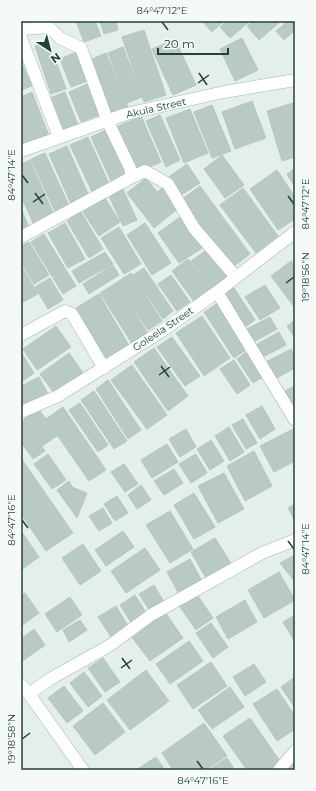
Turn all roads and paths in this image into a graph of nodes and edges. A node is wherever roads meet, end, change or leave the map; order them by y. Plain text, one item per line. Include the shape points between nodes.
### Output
1 (21, 30) edge
2 (21, 38) edge
3 (295, 80) edge
4 (108, 122) junction
5 (59, 137) junction
6 (21, 151) edge
7 (132, 177) junction
8 (295, 232) edge
9 (21, 236) edge
10 (236, 277) junction
11 (217, 292) junction
12 (21, 335) edge
13 (104, 368) junction
14 (21, 412) edge
15 (295, 420) edge
16 (295, 540) edge
17 (21, 685) edge
18 (29, 694) junction
19 (295, 751) edge
20 (83, 770) edge
21 (279, 770) edge

1 - 4 street via 49,27 60,38 81,48
2 - 5 street
3 - 4 street, Akula Street via 224,92 126,114
4 - 5 street, Akula Street
4 - 7 street
5 - 6 street, Akula Street
7 - 9 street
7 - 10 street via 145,171 168,184 194,228
8 - 10 street, Goleela Street
10 - 11 street, Goleela Street
11 - 13 street, Goleela Street
11 - 15 street
12 - 13 street via 65,311 72,314
13 - 14 street, Goleela Street via 58,396
16 - 18 street via 262,553 151,615 109,646 50,679
17 - 18 street
18 - 20 street
19 - 21 street

